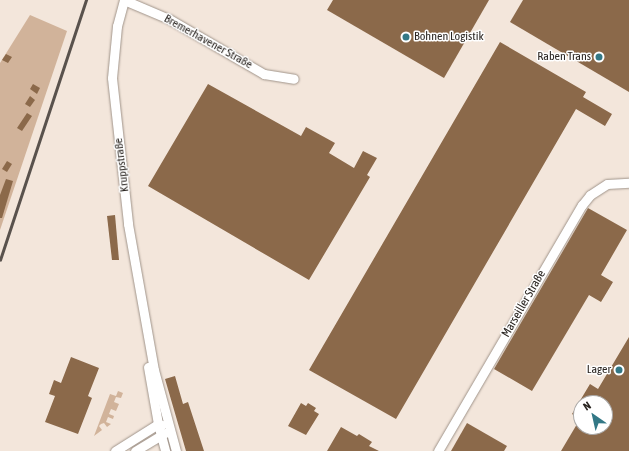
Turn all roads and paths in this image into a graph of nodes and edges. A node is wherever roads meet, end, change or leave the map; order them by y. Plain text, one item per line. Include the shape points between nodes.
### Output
1 (124, 0) edge
2 (294, 79) dead end
3 (629, 183) edge
4 (147, 330) junction
5 (158, 424) junction
6 (169, 428) junction
7 (161, 437) junction
8 (115, 451) edge
9 (135, 451) edge
10 (165, 451) edge
11 (176, 451) edge
12 (438, 451) edge

1 - 2 street, Bremerhavener Straße via 169,19 264,74
1 - 4 street, Kruppstraße via 117,26 112,78 128,224
3 - 12 street, Marseiller Straße via 607,184 590,195 582,205
4 - 5 street, Kruppstraße via 144,346
4 - 6 street, Kruppstraße
5 - 6 street
5 - 7 street, Kruppstraße
5 - 8 street
6 - 7 street
6 - 11 street, Kruppstraße
7 - 9 street
7 - 10 street, Kruppstraße

